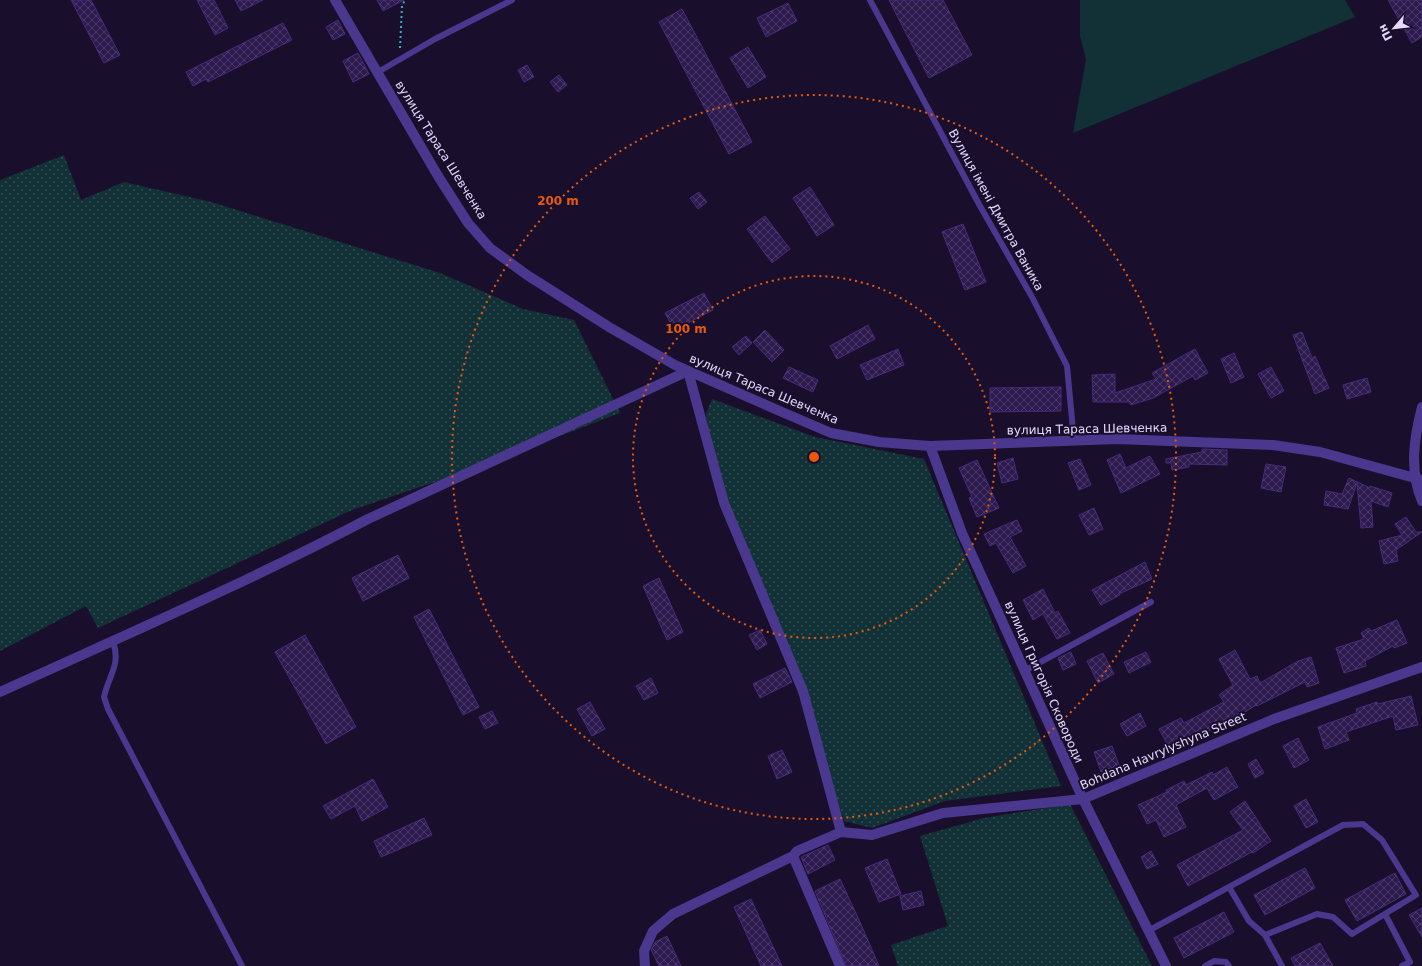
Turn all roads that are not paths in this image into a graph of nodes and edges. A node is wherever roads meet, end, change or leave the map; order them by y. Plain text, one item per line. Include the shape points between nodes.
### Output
1 (335, 0) edge
2 (512, 0) edge
3 (870, 0) edge
4 (378, 72) junction
5 (1422, 406) edge
6 (1074, 441) junction
7 (930, 446) junction
8 (1418, 478) edge
9 (1422, 501) edge
10 (1151, 602) dead end
11 (113, 641) junction
12 (1422, 667) edge
13 (1024, 671) junction
14 (0, 692) edge
15 (1083, 800) junction
16 (841, 832) junction
17 (793, 856) junction
18 (1229, 887) junction
19 (1385, 914) junction
20 (1148, 931) junction
21 (1265, 935) junction
22 (242, 966) edge
23 (645, 966) edge
24 (840, 966) edge
25 (1166, 966) edge
26 (1205, 966) edge
27 (1229, 966) edge
28 (1282, 966) edge
29 (1402, 966) edge

1 - 4 street, вулиця Тараса Шевченка
2 - 4 lane via 435,39
3 - 6 lane, Вулиця імені Дмитра Ваника via 1067,366
4 - 7 street, вулиця Тараса Шевченка via 468,223 490,248 527,275 675,365 775,410 831,433 879,442
5 - 8 street via 1416,428 1414,453
6 - 7 street, вулиця Тараса Шевченка
6 - 8 street, вулиця Тараса Шевченка via 1116,439 1273,445 1320,452
7 - 13 street, вулиця Григорія Сковороди via 962,533
8 - 9 street
10 - 13 lane
11 - 14 street
11 - 16 street via 321,544 368,519 688,371 724,503 803,691
11 - 22 lane via 117,655 104,697 108,709
12 - 15 street, Bohdana Havrylyshyna Street via 1274,719
13 - 15 street, вулиця Григорія Сковороди
15 - 16 street, Bohdana Havrylyshyna Street via 943,813 872,834
15 - 20 street, вулиця Григорія Сковороди
16 - 17 street via 797,851
17 - 23 street via 673,914 653,931 644,951
17 - 24 street
18 - 19 lane via 1343,825 1363,824 1382,840 1416,895
18 - 20 lane
18 - 21 lane via 1250,921
19 - 21 lane via 1352,934 1333,918 1317,914
19 - 29 lane via 1410,962
20 - 25 street, вулиця Григорія Сковороди
21 - 28 lane
26 - 27 lane via 1214,961 1226,962

